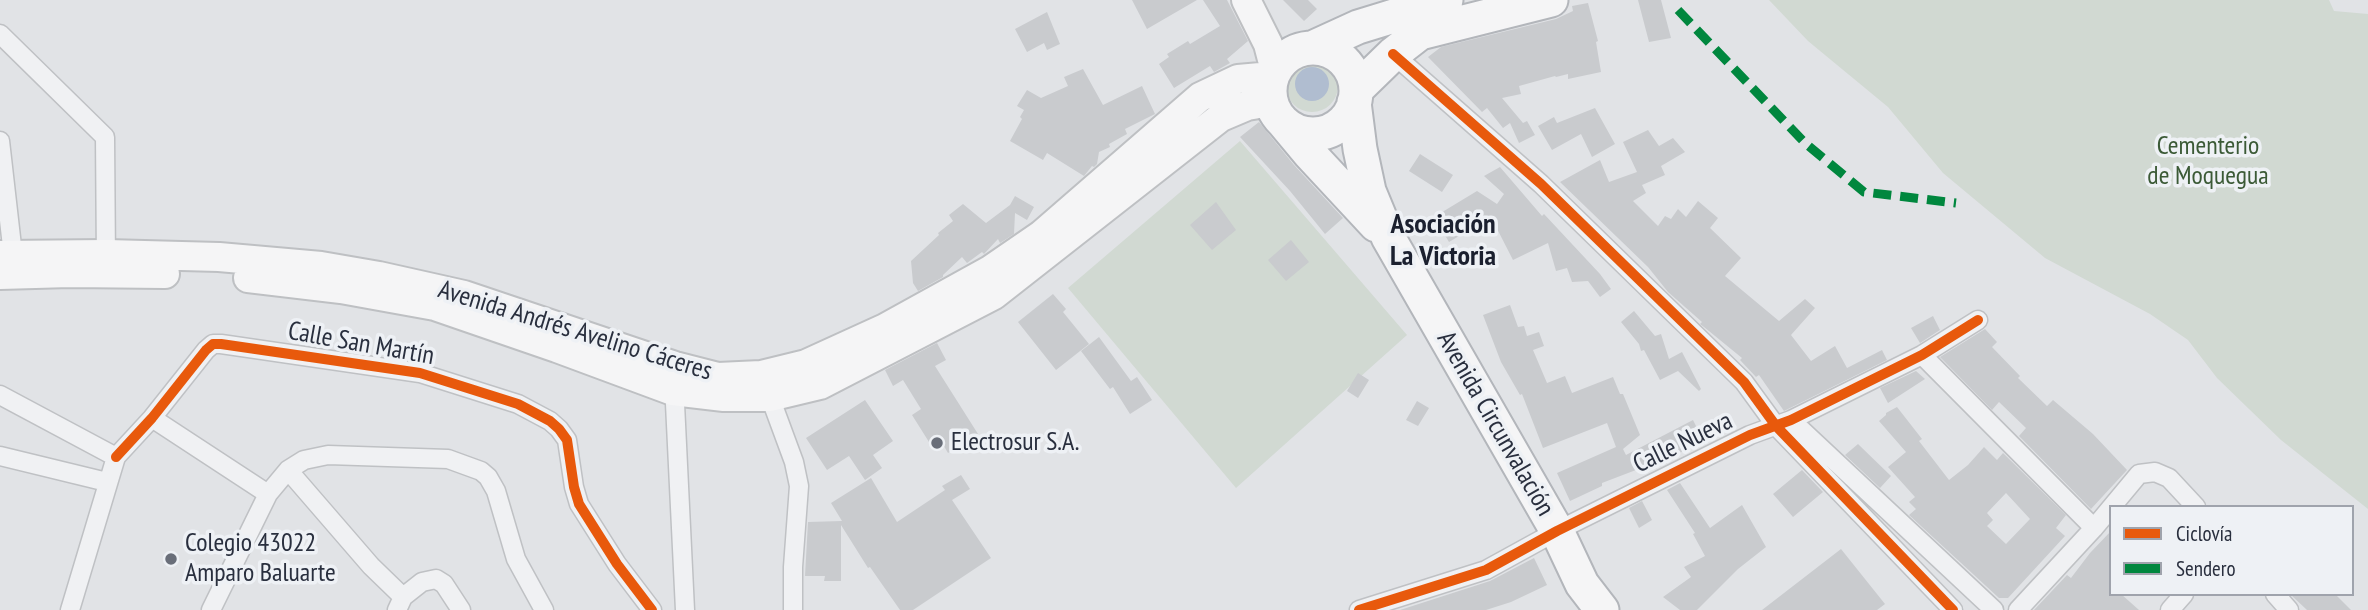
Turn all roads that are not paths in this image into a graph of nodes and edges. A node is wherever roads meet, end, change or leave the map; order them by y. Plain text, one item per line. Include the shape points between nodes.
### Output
1 (1246, 0) edge
2 (1446, 0) edge
3 (1551, 0) edge
4 (1260, 25) junction
5 (0, 34) edge
6 (1307, 49) junction
7 (1393, 54) junction
8 (1276, 93) junction
9 (1355, 96) junction
10 (0, 141) edge
11 (1388, 237) junction
12 (4, 262) edge
13 (106, 264) junction
14 (1978, 320) dead end
15 (1922, 355) junction
16 (845, 360) junction
17 (674, 378) junction
18 (0, 395) edge
19 (770, 397) junction
20 (152, 418) junction
21 (1784, 423) junction
22 (0, 456) edge
23 (116, 457) junction
24 (288, 470) junction
25 (107, 482) junction
26 (268, 494) junction
27 (2113, 505) edge
28 (2194, 505) edge
29 (2109, 510) edge
30 (2094, 528) junction
31 (1558, 531) junction
32 (2183, 596) edge
33 (2277, 596) edge
34 (400, 604) edge
35 (70, 610) edge
36 (211, 610) edge
37 (461, 610) edge
38 (544, 610) edge
39 (652, 610) edge
40 (685, 610) edge
41 (793, 610) edge
42 (1359, 610) edge
43 (1602, 610) edge
44 (1953, 610) edge
45 (1994, 610) edge
46 (2018, 610) edge
47 (2170, 610) edge
48 (2289, 610) edge

1 - 4 main road, Avenida Circunvalación
2 - 6 highway via 1358,27
3 - 7 highway via 1420,33
4 - 6 main road, Avenida Circunvalación
4 - 8 main road, Avenida Circunvalación
5 - 13 street via 105,137
6 - 8 highway via 1290,54
6 - 9 highway via 1331,52 1346,63
7 - 9 highway
7 - 21 street via 1551,193
8 - 9 highway via 1304,133 1325,132 1344,121
8 - 11 highway, Avenida Circunvalación via 1309,153
8 - 16 main road, Avenida Andrés Avelino Cáceres via 1238,79 1200,97 1041,234 990,270 885,328
9 - 11 highway, Avenida Circunvalación via 1369,191
10 - 12 street
11 - 31 highway, Avenida Circunvalación
12 - 13 main road, Avenida Andrés Avelino Cáceres
13 - 17 main road, Avenida Andrés Avelino Cáceres via 219,257 379,276 464,295
14 - 15 street, Calle Nueva
15 - 21 street, Calle Nueva
15 - 30 street
16 - 17 main road, Avenida Andrés Avelino Cáceres via 761,374
16 - 19 main road, Avenida Andrés Avelino Cáceres via 820,385
17 - 19 main road, Avenida Andrés Avelino Cáceres via 724,397
17 - 40 street
18 - 23 street
19 - 41 street via 799,486
20 - 23 street, Calle San Martín
20 - 26 street
20 - 39 street, Calle San Martín via 209,347 221,344 420,373 518,404 550,421 567,440 579,504
21 - 31 street, Calle Nueva via 1750,435
21 - 44 street
21 - 45 street
22 - 25 street
23 - 25 street
24 - 26 street
24 - 34 street
24 - 38 street via 304,460 328,455 448,459 481,471 496,491 516,559
25 - 35 street
26 - 36 street
27 - 28 street via 2139,474 2155,472 2169,478
29 - 30 street
30 - 46 street
31 - 42 street via 1486,570
31 - 43 highway, Avenida Circunvalación via 1582,584
32 - 47 street
33 - 48 street
34 - 37 street via 422,582 436,579

